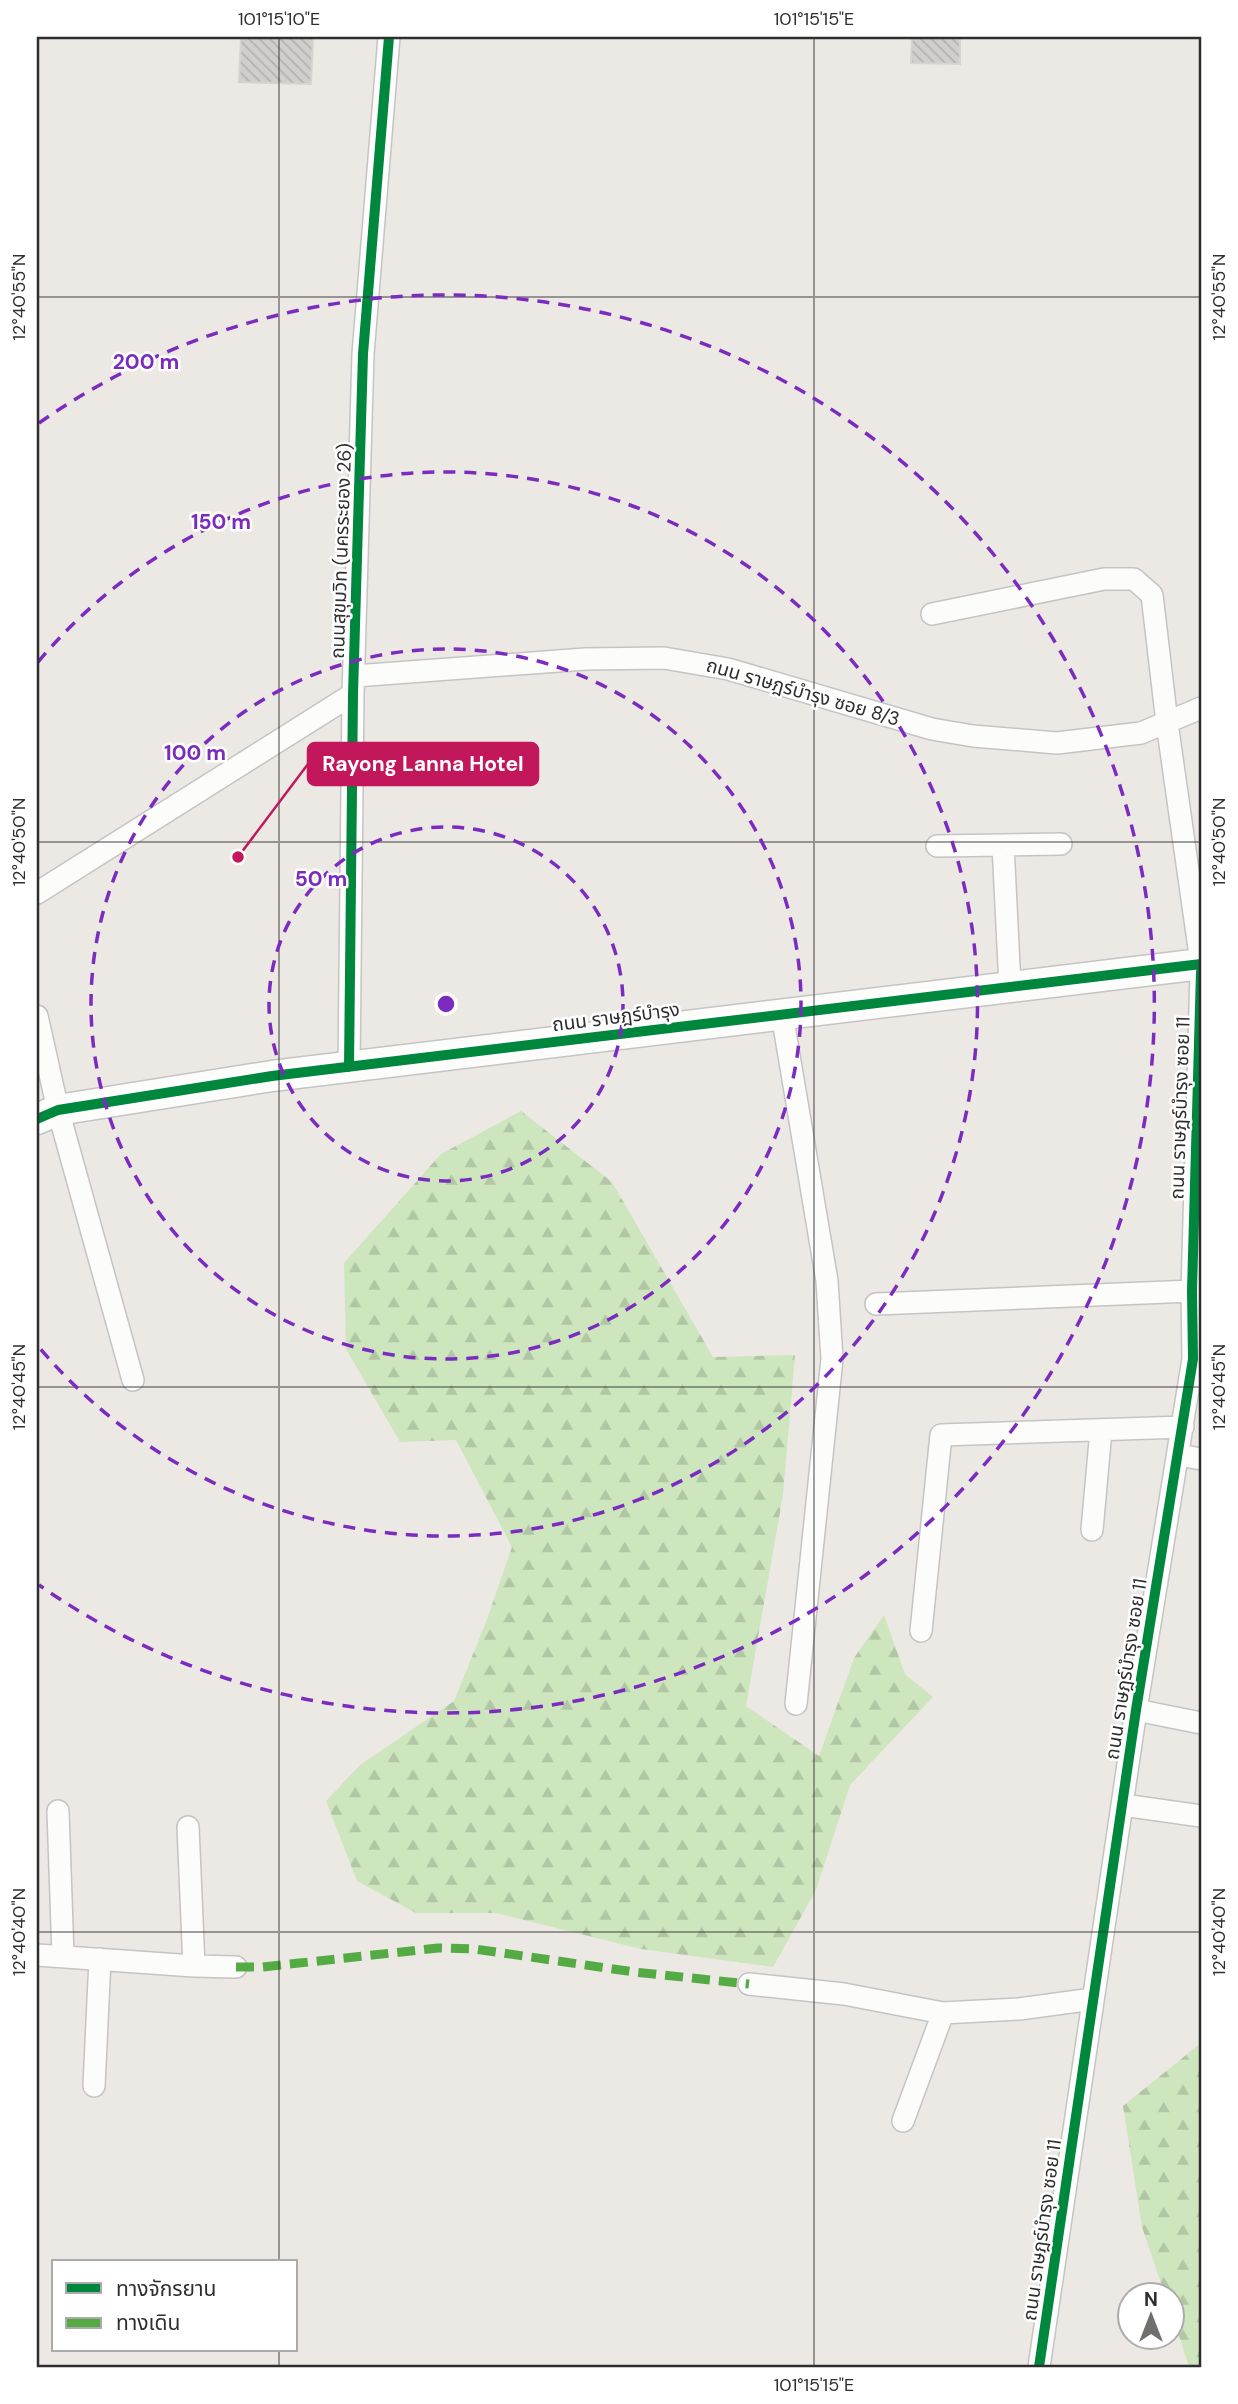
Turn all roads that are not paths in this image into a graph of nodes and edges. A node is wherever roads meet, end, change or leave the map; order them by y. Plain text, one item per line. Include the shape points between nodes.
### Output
1 (389, 37) edge
2 (932, 614) dead end
3 (354, 685) junction
4 (1201, 708) edge
5 (1167, 723) junction
6 (1061, 844) dead end
7 (1003, 845) junction
8 (937, 846) dead end
9 (37, 893) edge
10 (1201, 963) edge
11 (1201, 972) edge
12 (1010, 986) junction
13 (782, 1014) junction
14 (37, 1016) edge
15 (349, 1067) junction
16 (47, 1114) edge
17 (1192, 1291) junction
18 (876, 1304) dead end
19 (133, 1380) dead end
20 (1183, 1427) junction
21 (1101, 1430) junction
22 (1179, 1455) junction
23 (1201, 1460) edge
24 (1092, 1530) dead end
25 (921, 1631) dead end
26 (796, 1704) dead end
27 (1136, 1710) junction
28 (1201, 1723) edge
29 (1122, 1805) junction
30 (58, 1811) dead end
31 (1201, 1816) edge
32 (188, 1828) dead end
33 (37, 1955) edge
34 (63, 1956) junction
35 (100, 1959) junction
36 (194, 1966) junction
37 (236, 1967) dead end
38 (749, 1984) dead end
39 (1093, 1998) junction
40 (943, 2013) junction
41 (94, 2086) dead end
42 (903, 2121) dead end
43 (1039, 2367) edge

1 - 3 street, ถนนสุขุมวิท (นครระยอง 26) via 363,354
2 - 5 street via 1104,579 1134,579 1152,595
3 - 5 street, ถนน ราษฎร์บำรุง ซอย 8/3 via 585,659 664,658 728,669 932,729 973,736 1078,741 1141,733
3 - 9 street
3 - 15 street, ถนนสุขุมวิท (นครระยอง 26)
4 - 5 street, ถนน ราษฎร์บำรุง ซอย 8/3
5 - 10 street
6 - 7 street
7 - 8 street
7 - 12 street
10 - 12 street, ถนน ราษฎร์บำรุง
11 - 17 street, ถนน ราษฎร์บำรุง ซอย 11
12 - 13 street, ถนน ราษฎร์บำรุง
13 - 15 street, ถนน ราษฎร์บำรุง
13 - 26 street via 827,1281 832,1359
14 - 16 street
15 - 16 street, ถนน ราษฎร์บำรุง via 203,1086
16 - 19 street
17 - 18 street
17 - 20 street, ถนน ราษฎร์บำรุง ซอย 11 via 1193,1359
20 - 21 street
20 - 22 street, ถนน ราษฎร์บำรุง ซอย 11
21 - 24 street
21 - 25 street via 941,1435
22 - 23 street
22 - 27 street, ถนน ราษฎร์บำรุง ซอย 11
27 - 28 street
27 - 29 street, ถนน ราษฎร์บำรุง ซอย 11
29 - 31 street
29 - 39 street, ถนน ราษฎร์บำรุง ซอย 11
30 - 34 street
32 - 36 street
33 - 34 street
34 - 35 street
35 - 36 street
35 - 41 street
36 - 37 street
38 - 40 street via 844,1994
39 - 40 street via 1019,2009
39 - 43 street, ถนน ราษฎร์บำรุง ซอย 11
40 - 42 street

